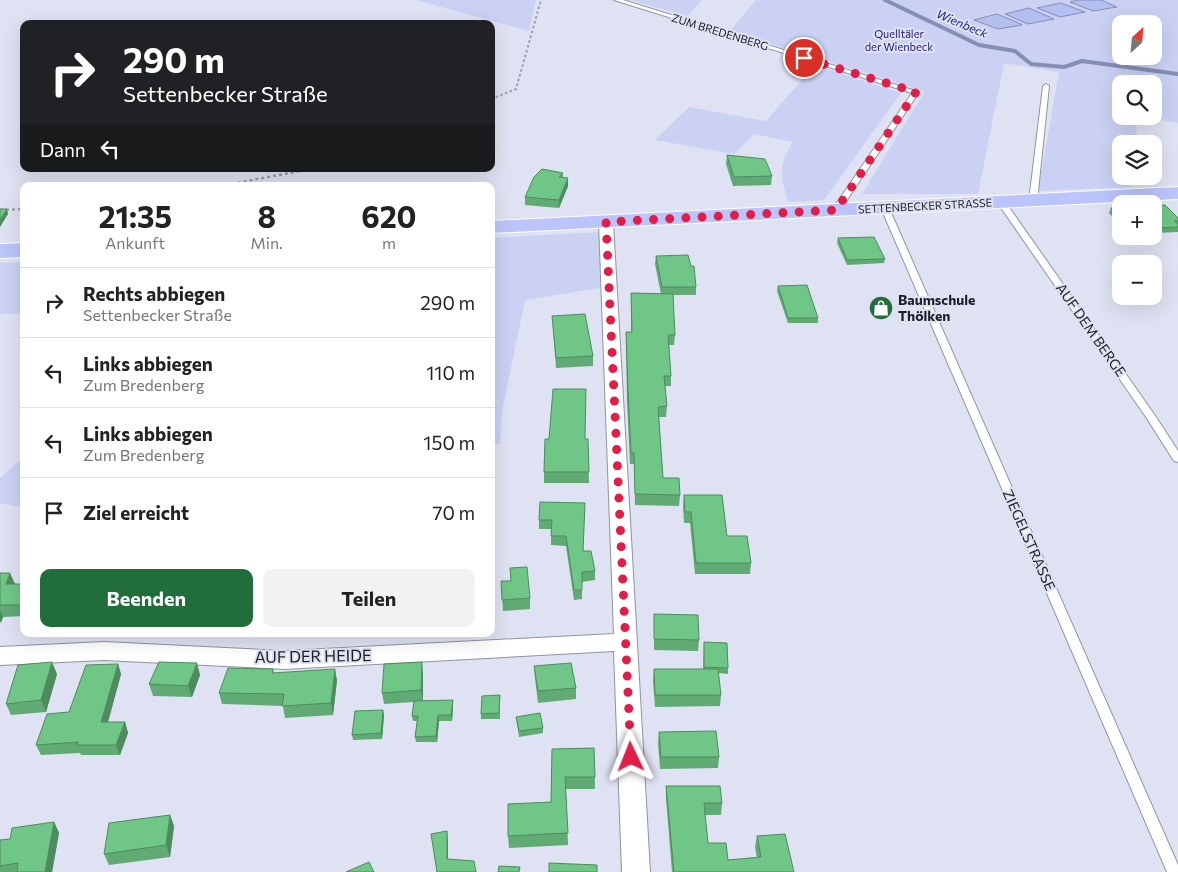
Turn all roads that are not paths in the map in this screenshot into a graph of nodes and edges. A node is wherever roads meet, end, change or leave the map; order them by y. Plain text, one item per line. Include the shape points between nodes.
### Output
1 (617, 0) edge
2 (1046, 86) dead end
3 (1178, 193) edge
4 (1033, 201) junction
5 (1001, 202) junction
6 (885, 208) junction
7 (836, 210) junction
8 (606, 222) junction
9 (495, 227) edge
10 (20, 250) edge
11 (0, 251) edge
12 (1178, 459) edge
13 (627, 642) junction
14 (0, 656) edge
15 (636, 872) edge
16 (1174, 872) edge

1 - 7 lane, ZUM BREDENBERG via 916,92
2 - 4 lane
3 - 4 main road, SETTENBECKER STRASSE
4 - 5 main road, SETTENBECKER STRASSE
5 - 6 main road, SETTENBECKER STRASSE
5 - 12 lane, AUF DEM BERGE
6 - 7 main road, SETTENBECKER STRASSE
6 - 16 lane, ZIEGELSTRASSE
7 - 8 main road, SETTENBECKER STRASSE
8 - 9 main road, SETTENBECKER STRASSE
8 - 13 street
10 - 11 main road
13 - 14 street, AUF DER HEIDE via 284,660 104,651
13 - 15 street

